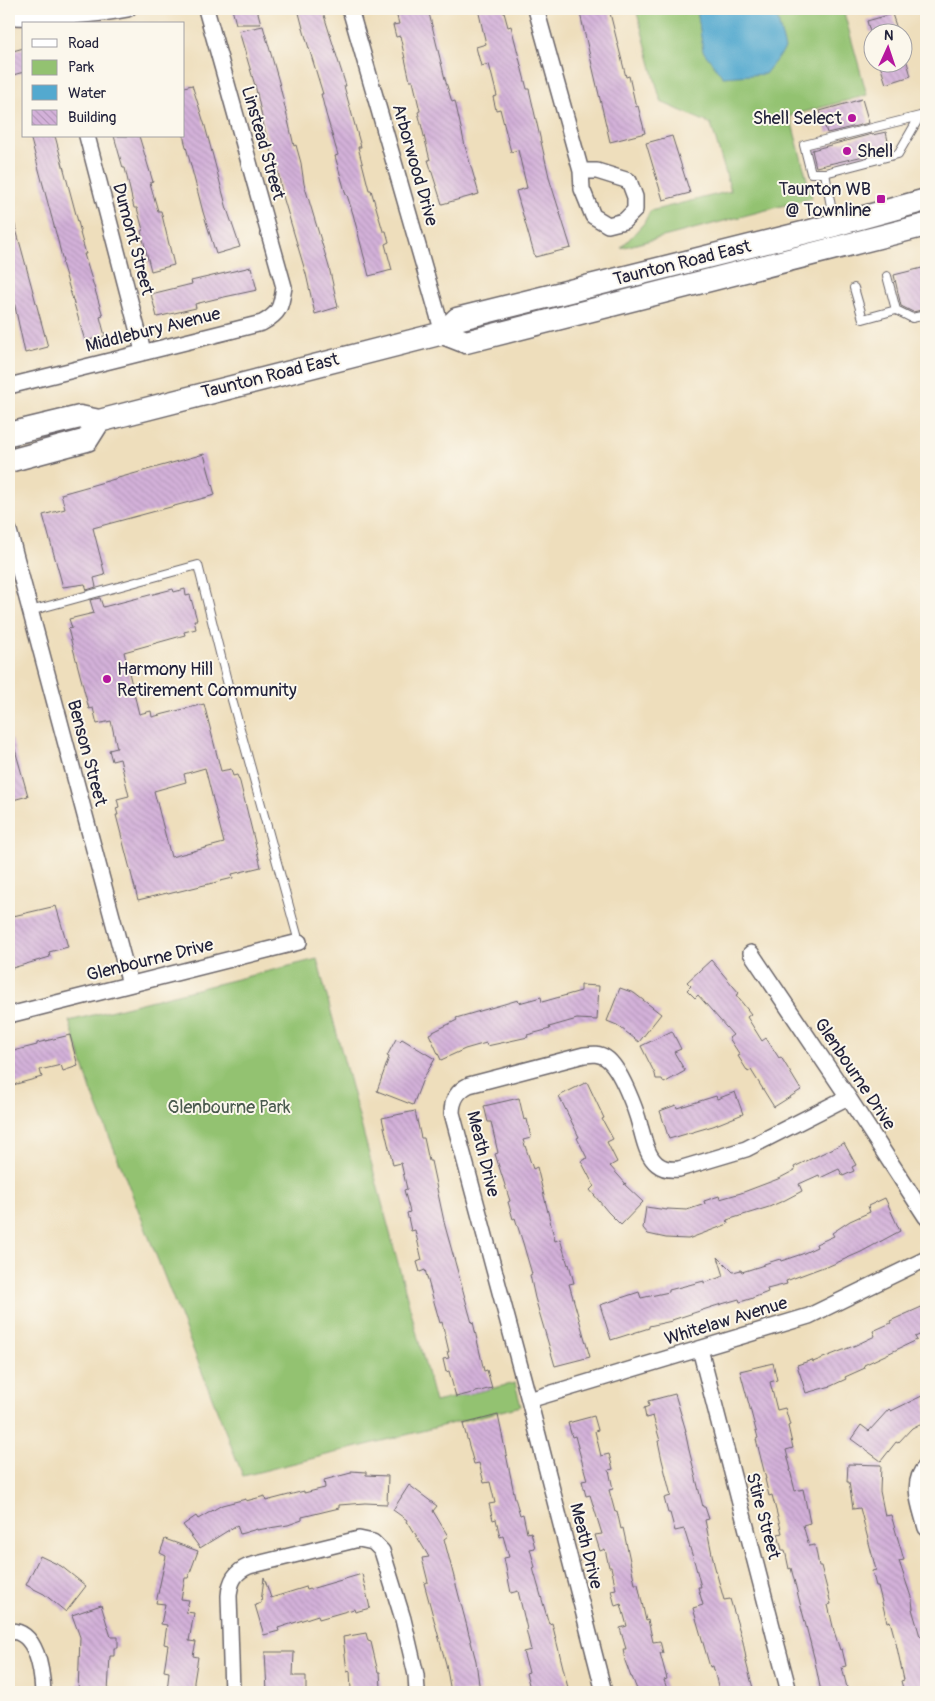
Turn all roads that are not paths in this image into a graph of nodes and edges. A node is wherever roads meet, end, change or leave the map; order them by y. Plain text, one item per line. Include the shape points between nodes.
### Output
1 (128, 9) edge
2 (206, 9) edge
3 (350, 9) edge
4 (536, 9) edge
5 (9, 17) edge
6 (56, 21) edge
7 (923, 115) edge
8 (88, 138) edge
9 (829, 169) junction
10 (581, 171) dead end
11 (926, 200) edge
12 (835, 225) junction
13 (926, 225) edge
14 (926, 232) edge
15 (891, 234) junction
16 (886, 276) dead end
17 (284, 287) joint
18 (854, 288) dead end
19 (896, 310) junction
20 (926, 314) edge
21 (443, 332) junction
22 (143, 351) junction
23 (9, 386) edge
24 (98, 421) junction
25 (9, 434) edge
26 (9, 461) edge
27 (9, 531) edge
28 (30, 611) junction
29 (300, 942) joint
30 (751, 953) dead end
31 (130, 984) junction
32 (9, 1015) edge
33 (848, 1097) junction
34 (926, 1217) edge
35 (926, 1259) edge
36 (700, 1349) junction
37 (529, 1400) junction
38 (926, 1466) edge
39 (926, 1528) edge
40 (9, 1631) edge
41 (43, 1692) edge
42 (232, 1692) edge
43 (417, 1692) edge
44 (604, 1692) edge
45 (789, 1692) edge

1 - 6 street
2 - 17 street, Linstead Street
3 - 21 street, Arborwood Drive
4 - 10 street
5 - 6 street
7 - 9 lane via 898,154
7 - 9 lane via 841,140 804,145 811,173
8 - 22 street, Dumont Street
9 - 12 lane
11 - 12 main road, Taunton Road East
12 - 21 main road, Taunton Road East via 457,319
13 - 15 main road, Taunton Road East
14 - 15 main road
15 - 21 main road, Taunton Road East via 466,342
16 - 19 lane
17 - 22 street, Middlebury Avenue via 282,304 275,316 262,323
18 - 19 lane via 862,319
19 - 20 lane via 912,318
21 - 24 main road, Taunton Road East
22 - 23 street, Middlebury Avenue
24 - 25 main road, Taunton Road East via 80,417
24 - 26 main road via 87,440
27 - 28 street, Benson Street
28 - 29 lane via 198,565
28 - 31 street, Benson Street
29 - 31 street, Glenbourne Drive
30 - 33 street, Glenbourne Drive
31 - 32 street, Glenbourne Drive
33 - 34 street, Glenbourne Drive
33 - 37 street, Meath Drive via 746,1149 673,1170 661,1167 652,1159 630,1099 615,1068 602,1055 584,1055 469,1085 458,1092 452,1114
35 - 36 street, Whitelaw Avenue via 825,1309
36 - 37 street, Whitelaw Avenue
36 - 45 street, Stire Street
37 - 44 street, Meath Drive
38 - 39 street via 918,1478 917,1488
40 - 41 street via 23,1634 31,1642
42 - 43 street via 229,1596 230,1584 237,1572 249,1566 359,1539 373,1542 382,1551 404,1619

